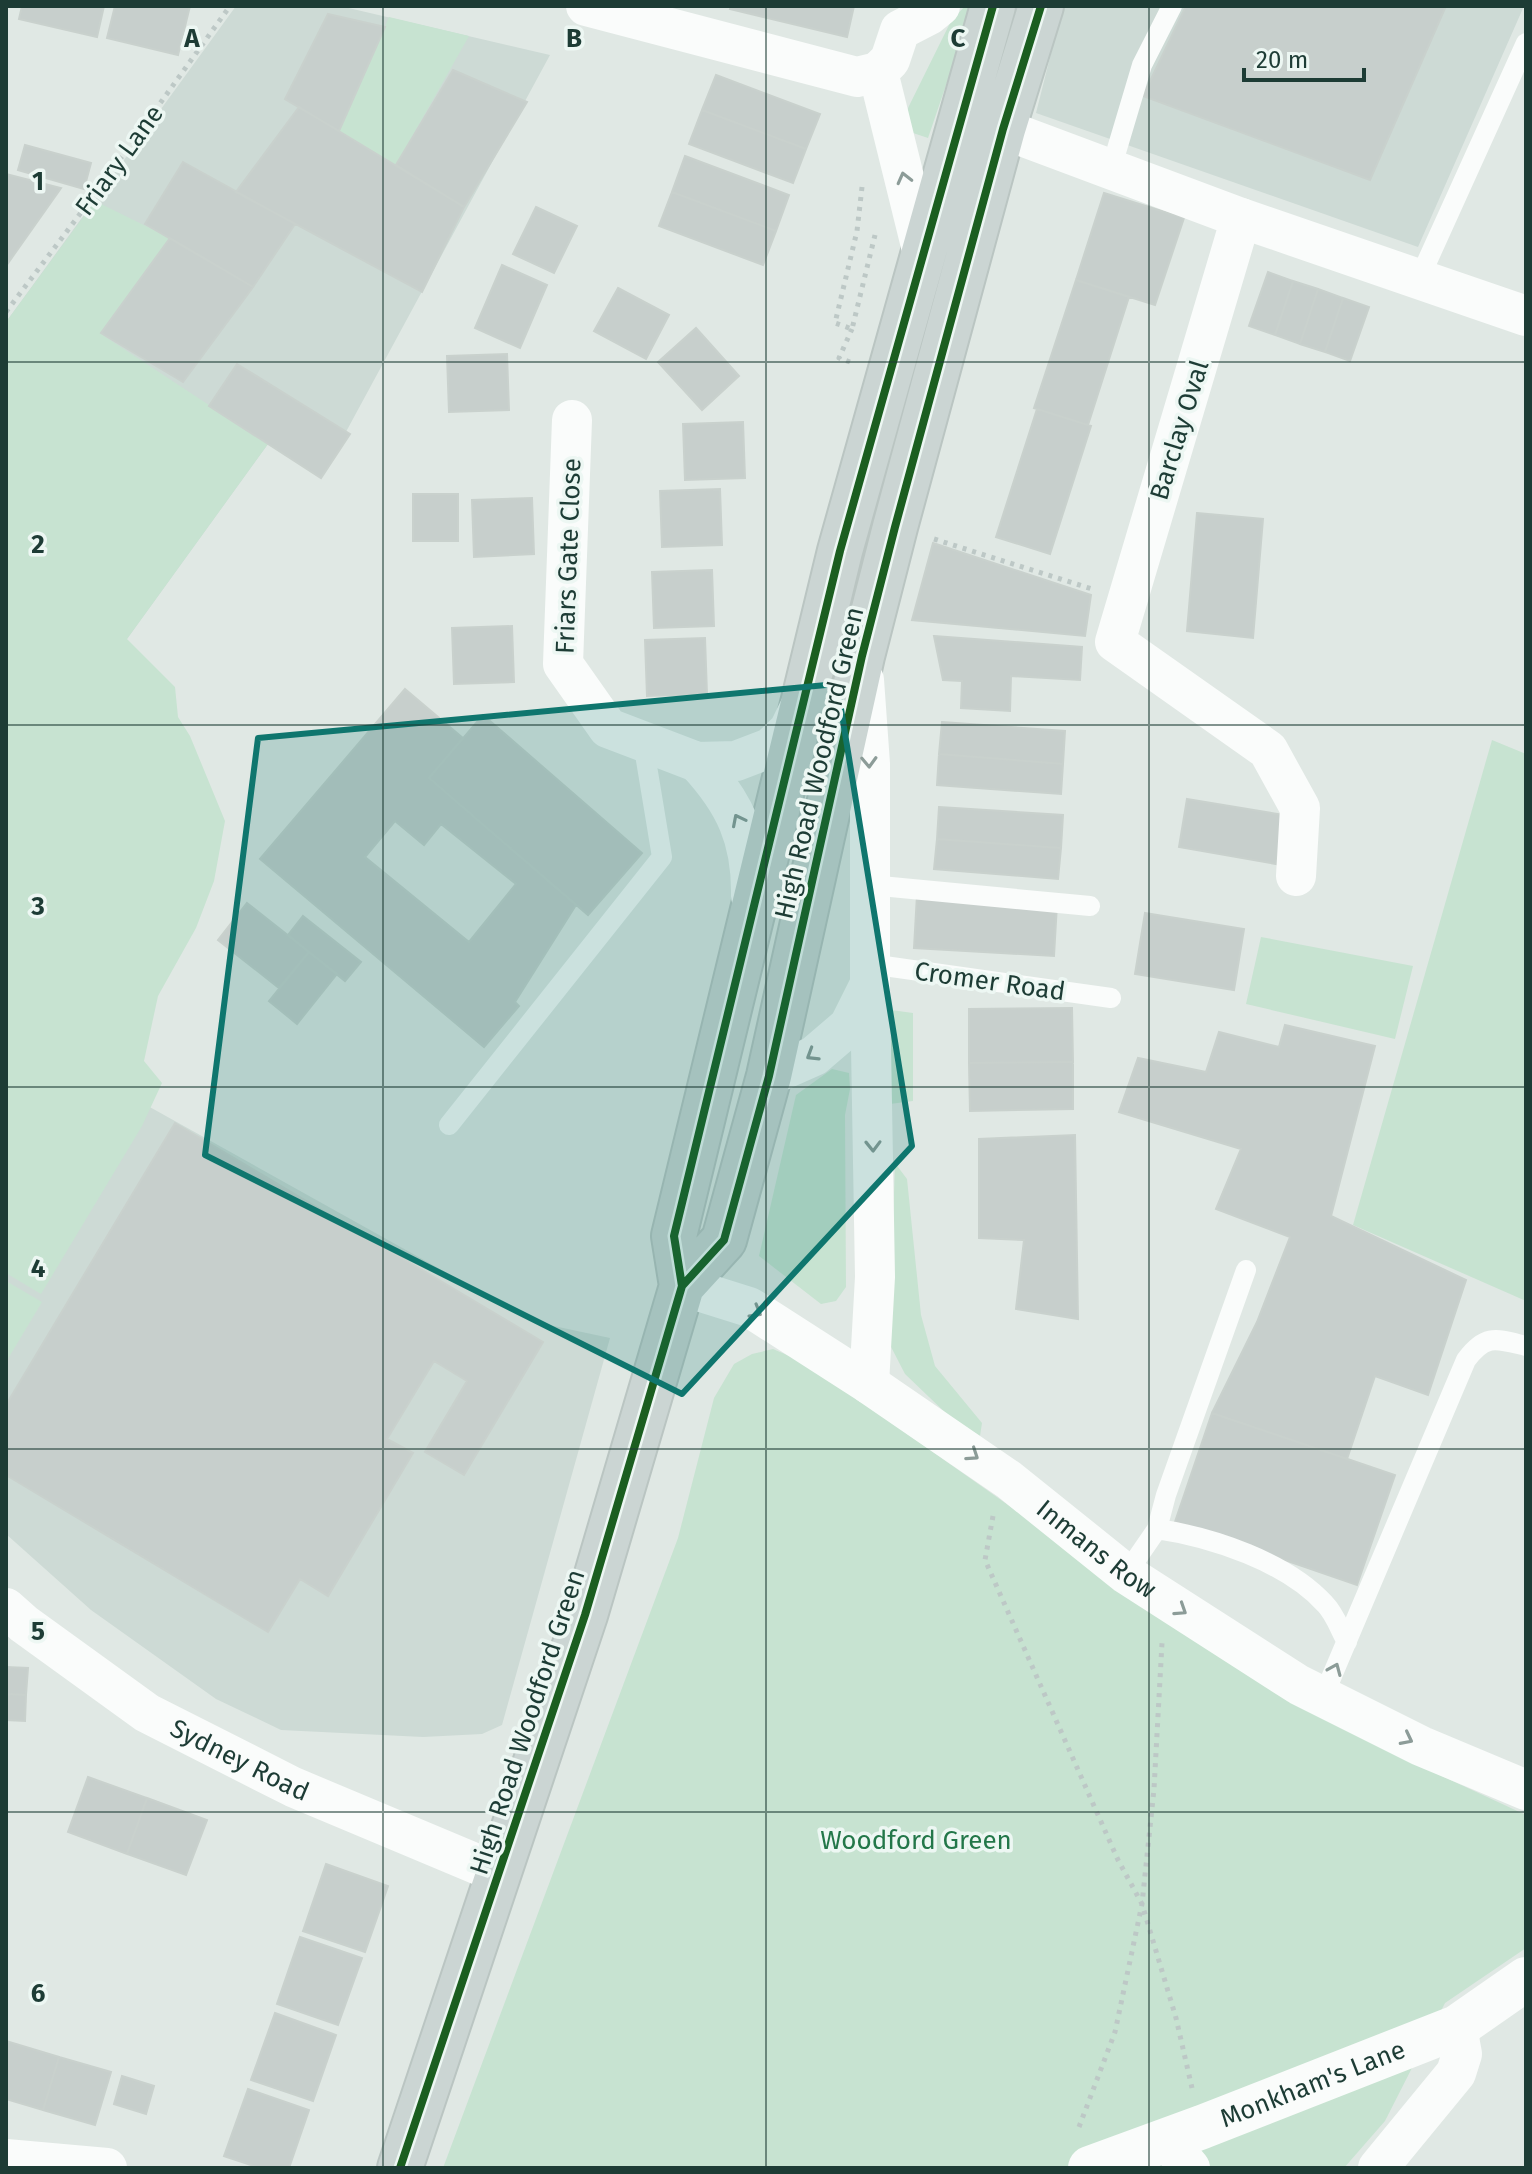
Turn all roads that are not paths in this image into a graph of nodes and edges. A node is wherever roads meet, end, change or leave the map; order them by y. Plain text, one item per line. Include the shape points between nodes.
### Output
1 (586, 6) edge
2 (940, 6) edge
3 (993, 6) edge
4 (1041, 6) edge
5 (1172, 6) edge
6 (902, 18) edge
7 (1526, 43) edge
8 (878, 72) junction
9 (1003, 129) junction
10 (1111, 169) junction
11 (1241, 218) junction
12 (923, 254) junction
13 (1420, 277) junction
14 (1526, 316) edge
15 (572, 420) dead end
16 (862, 656) junction
17 (808, 688) junction
18 (643, 742) junction
19 (697, 762) junction
20 (1296, 876) dead end
21 (870, 885) junction
22 (1090, 906) dead end
23 (750, 924) junction
24 (870, 974) junction
25 (1111, 998) dead end
26 (769, 1076) junction
27 (449, 1125) dead end
28 (1246, 1270) dead end
29 (682, 1286) junction
30 (1526, 1346) edge
31 (869, 1384) junction
32 (1157, 1529) junction
33 (1126, 1574) junction
34 (6, 1608) edge
35 (1347, 1642) junction
36 (1323, 1697) junction
37 (1526, 1790) edge
38 (498, 1873) junction
39 (1526, 1979) edge
40 (1457, 2027) junction
41 (1186, 2145) edge
42 (1084, 2149) edge
43 (6, 2159) edge
44 (107, 2168) edge
45 (400, 2168) edge
46 (1378, 2168) edge

1 - 8 street via 857,77
2 - 6 street via 929,15
3 - 12 main road, High Road Woodford Green
4 - 9 main road, High Road Woodford Green
5 - 10 lane via 1142,65
6 - 8 street via 890,60
7 - 13 lane
12 -> 8 street
9 - 10 street
9 - 16 main road, High Road Woodford Green
10 - 11 street
11 - 13 street
11 - 20 street, Barclay Oval via 1115,642 1268,750 1300,808
12 - 17 main road, High Road Woodford Green via 840,551
13 - 14 street
15 - 18 street, Friars Gate Close via 563,664 608,728
16 -> 21 street via 870,764
16 - 26 main road, High Road Woodford Green
17 - 19 street, Friars Gate Close via 789,730 770,748 736,761
17 - 23 main road, High Road Woodford Green
18 - 19 street, Friars Gate Close
18 - 27 lane via 662,857
23 -> 19 street, Friars Gate Close via 745,834 722,789
21 - 22 lane
21 - 24 street
23 - 29 main road, High Road Woodford Green via 674,1236
24 - 25 lane, Cromer Road
24 -> 26 street via 849,1026 814,1056
24 -> 31 street via 875,1277
26 - 29 main road, High Road Woodford Green via 724,1240
28 - 32 lane
29 -> 31 street, Inmans Row via 749,1307
29 - 38 main road, High Road Woodford Green via 585,1615
30 - 35 lane via 1495,1338 1466,1360
31 -> 33 street, Inmans Row via 1009,1480
32 - 33 lane
32 - 35 lane via 1227,1546 1294,1579 1328,1606
33 -> 36 street, Inmans Row
34 - 38 street, Sydney Road via 147,1713 293,1787
36 -> 35 lane
36 -> 37 street, Inmans Row
38 - 45 main road, High Road Woodford Green
39 - 40 street, Monkham's Lane
40 - 41 street, Monkham's Lane
40 - 46 street via 1462,2054 1456,2073
41 - 42 street, Monkham's Lane
43 - 44 street

